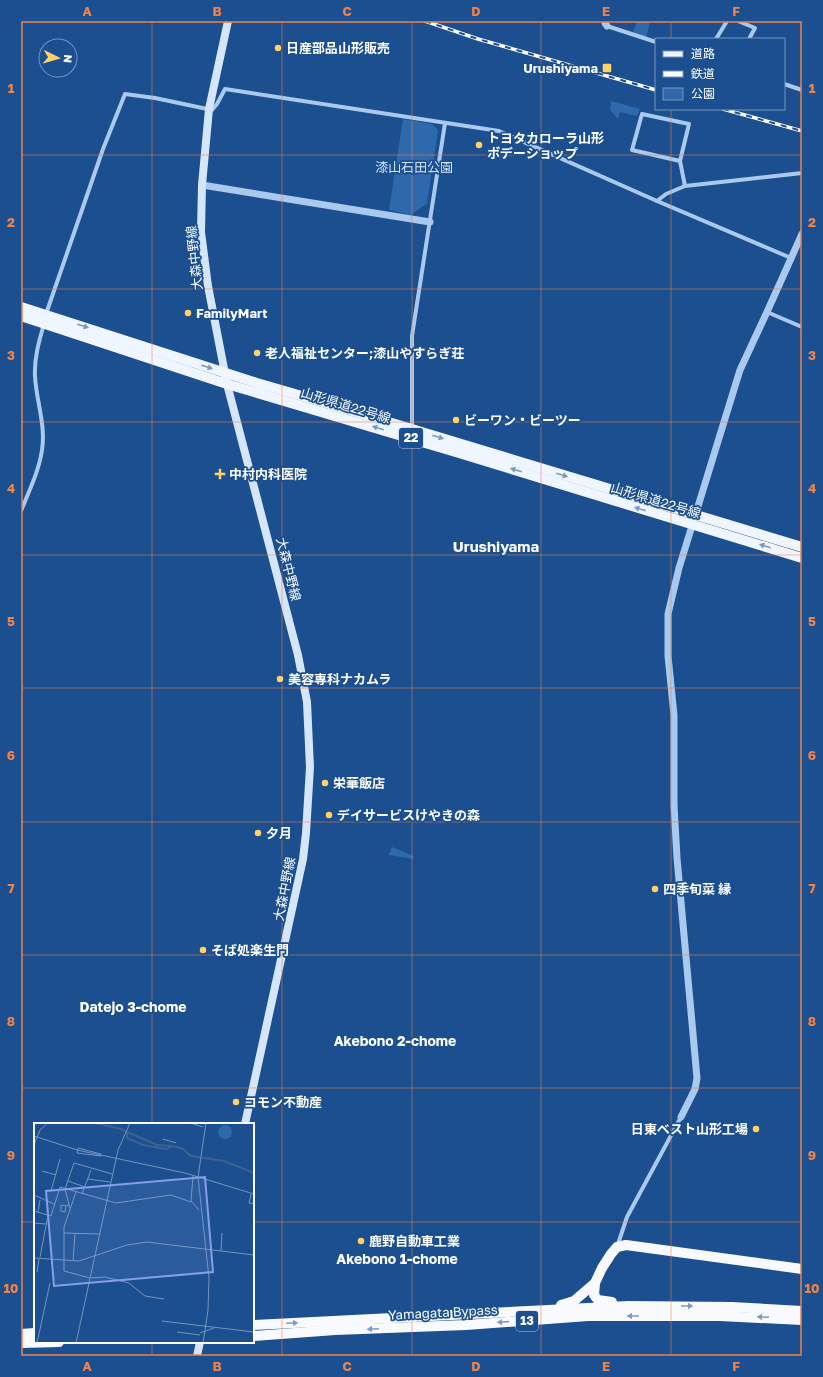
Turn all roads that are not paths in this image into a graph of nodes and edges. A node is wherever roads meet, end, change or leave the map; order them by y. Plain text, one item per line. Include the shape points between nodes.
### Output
1 (228, 21) edge
2 (727, 21) edge
3 (738, 21) edge
4 (607, 24) edge
5 (717, 38) edge
6 (750, 38) edge
7 (655, 42) edge
8 (785, 84) edge
9 (802, 90) edge
10 (209, 109) junction
11 (445, 123) junction
12 (680, 161) junction
13 (802, 173) edge
14 (202, 185) junction
15 (685, 186) junction
16 (657, 201) junction
17 (430, 222) junction
18 (802, 234) edge
19 (791, 258) junction
20 (21, 307) edge
21 (768, 312) junction
22 (21, 316) edge
23 (45, 319) junction
24 (802, 327) edge
25 (225, 373) junction
26 (227, 384) junction
27 (412, 430) junction
28 (21, 511) edge
29 (694, 520) junction
30 (802, 547) edge
31 (802, 558) edge
32 (681, 1117) joint
33 (245, 1123) edge
34 (617, 1247) junction
35 (802, 1269) edge
36 (595, 1283) junction
37 (667, 1306) junction
38 (802, 1311) edge
39 (468, 1314) junction
40 (802, 1320) edge
41 (254, 1325) edge
42 (34, 1333) edge
43 (21, 1334) edge
44 (254, 1336) edge
45 (21, 1343) edge
46 (34, 1343) edge
47 (200, 1343) edge
48 (197, 1356) edge

1 - 10 main road, 大森中野線
2 - 5 street
3 - 6 street via 755,28
4 - 7 street
8 - 9 street
10 - 11 street via 212,110 218,104 225,89
10 - 14 main road, 大森中野線
10 - 23 street via 125,94
11 - 16 street via 499,132
11 - 17 street
12 - 12 street via 632,150 642,114 689,124
12 - 15 street
13 - 15 street
14 - 17 street
14 - 25 main road, 大森中野線 via 201,232 208,286
15 - 16 street
16 - 19 street
17 - 27 street via 412,336
18 - 19 street
19 - 21 street
20 - 23 main road, 山形県道22号線 / 22
21 - 24 street
21 - 29 street via 740,370
22 - 23 main road, 山形県道22号線 / 22
23 -> 25 main road, 山形県道22号線 / 22
23 - 26 main road, 山形県道22号線 / 22
23 - 28 street via 38,346 35,375 42,421 42,449 36,473
25 - 26 main road, 大森中野線
25 - 27 main road, 山形県道22号線 / 22
29 -> 26 main road, 山形県道22号線 / 22
26 - 33 main road, 大森中野線 via 298,655 307,702 310,767 303,860
27 -> 29 main road, 山形県道22号線 / 22
29 - 30 main road, 山形県道22号線 / 22
31 -> 29 main road, 山形県道22号線 / 22
29 - 32 street via 672,592 668,614 668,656 674,715 677,858 697,1078 695,1089
32 - 34 street via 627,1217
34 - 35 highway via 640,1246
34 - 36 highway
36 - 37 highway via 594,1295 598,1300 643,1301
36 - 39 highway via 574,1302 566,1304
37 -> 38 highway, Yamagata Bypass / 13 via 732,1306
37 - 39 highway, Yamagata Bypass / 13
41 -> 39 highway, Yamagata Bypass / 13
40 -> 44 highway, Yamagata Bypass / 13 via 720,1316 588,1316
42 - 43 highway
45 - 46 highway
47 - 48 main road

